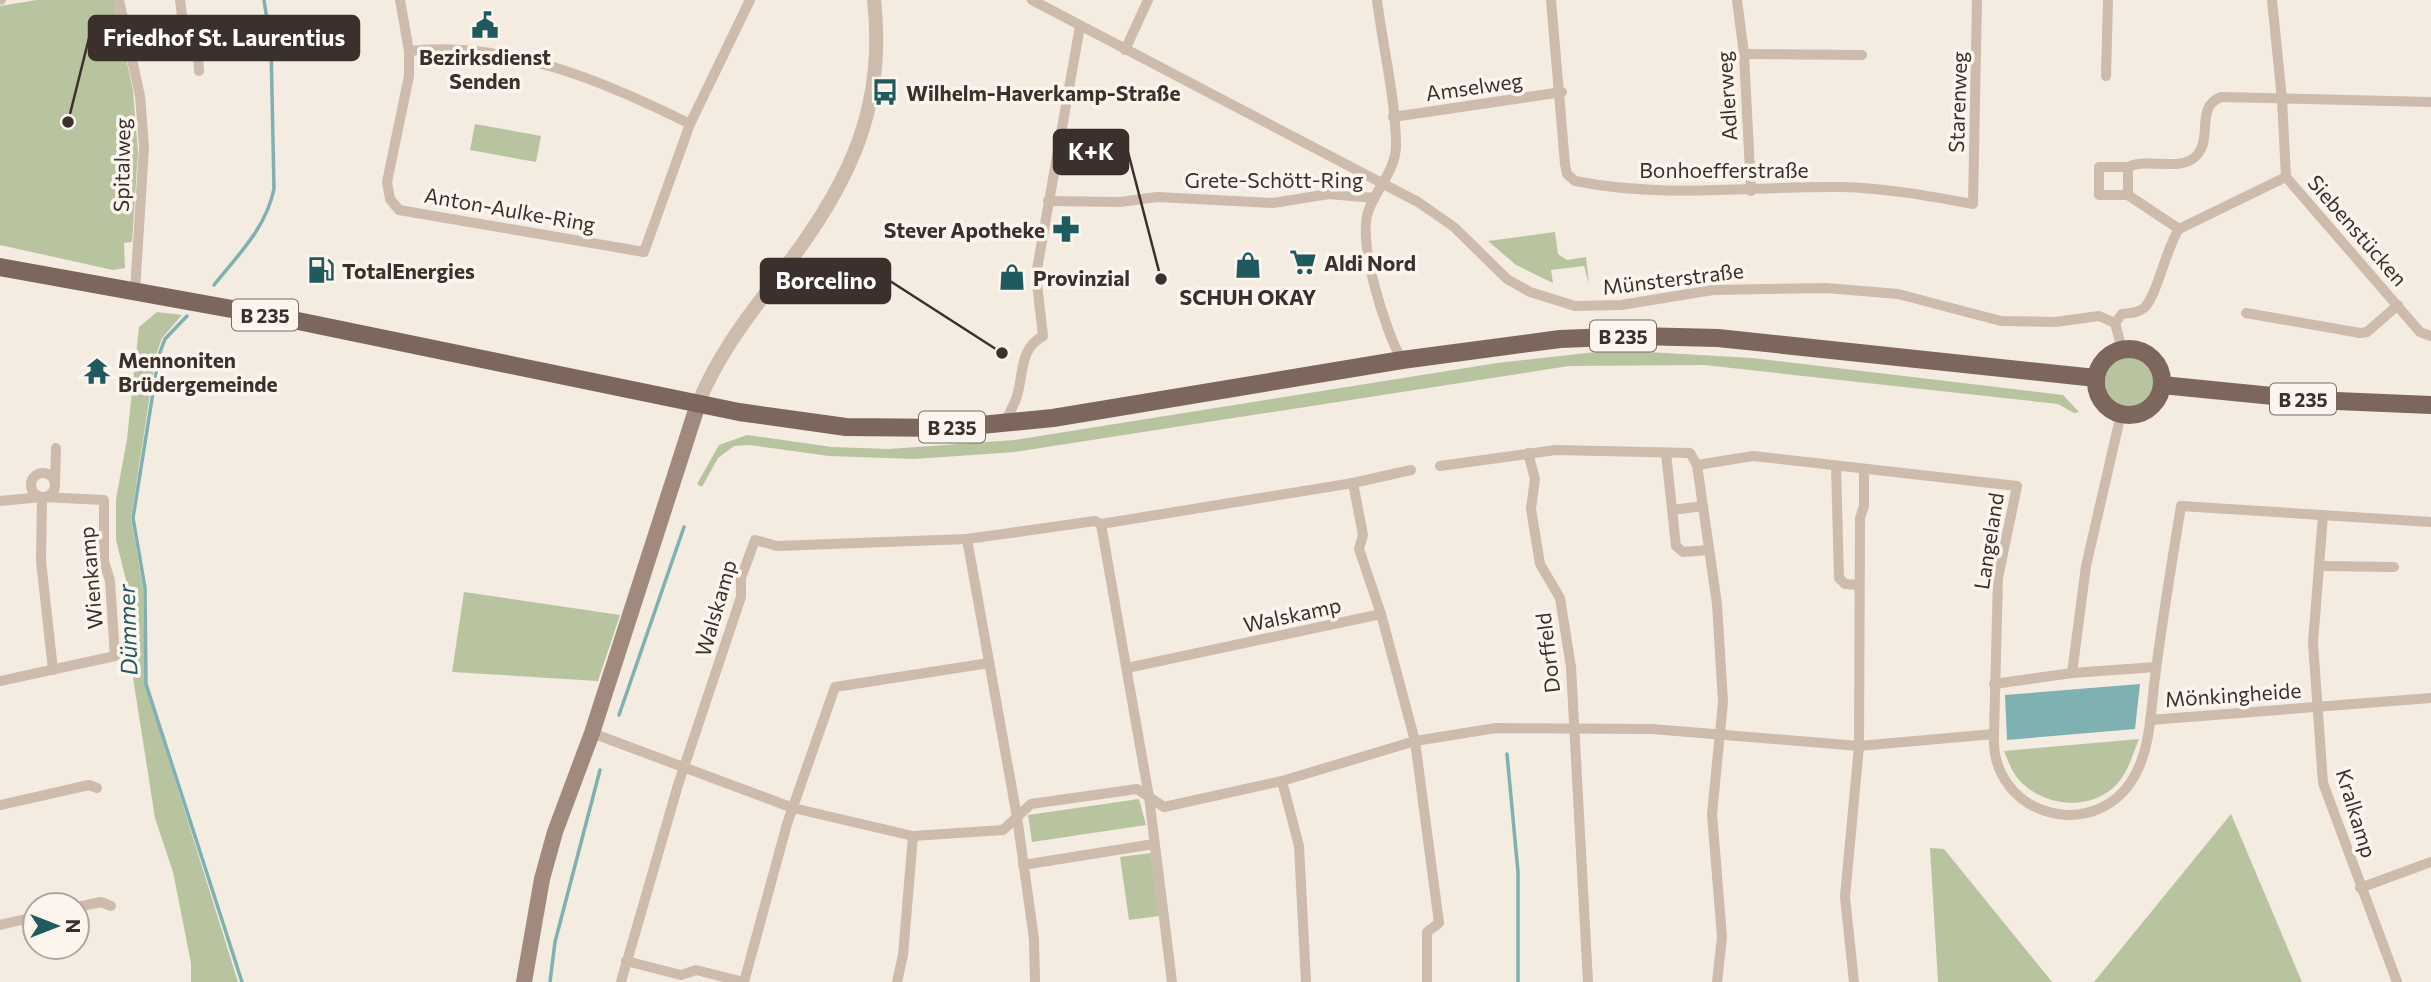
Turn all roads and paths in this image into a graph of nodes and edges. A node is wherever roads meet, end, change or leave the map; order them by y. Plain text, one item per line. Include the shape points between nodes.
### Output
1 (119, 0) edge
2 (180, 0) edge
3 (400, 0) edge
4 (750, 0) edge
5 (874, 0) edge
6 (1032, 0) edge
7 (1148, 0) edge
8 (1377, 0) edge
9 (1551, 0) edge
10 (1737, 0) edge
11 (1977, 0) edge
12 (2108, 0) edge
13 (2272, 0) edge
14 (1080, 26) junction
15 (1125, 50) junction
16 (410, 51) junction
17 (1744, 54) junction
18 (1862, 55) dead end
19 (200, 71) dead end
20 (2106, 76) dead end
21 (1562, 92) junction
22 (2282, 99) junction
23 (2431, 102) edge
24 (1392, 117) junction
25 (690, 124) junction
26 (2128, 167) junction
27 (2286, 177) junction
28 (1383, 183) junction
29 (1751, 191) junction
30 (2128, 195) junction
31 (1374, 198) junction
32 (1048, 201) junction
33 (1973, 204) joint
34 (2179, 229) junction
35 (0, 267) edge
36 (135, 291) junction
37 (2398, 305) junction
38 (2246, 313) dead end
39 (2115, 323) junction
40 (2431, 336) edge
41 (2122, 349) junction
42 (1402, 360) junction
43 (2096, 379) junction
44 (2162, 385) junction
45 (698, 404) junction
46 (2431, 405) edge
47 (2121, 414) junction
48 (1004, 423) junction
49 (56, 448) dead end
50 (1528, 453) junction
51 (1666, 453) junction
52 (1697, 465) junction
53 (1836, 466) junction
54 (1440, 467) dead end
55 (1864, 469) junction
56 (1411, 470) dead end
57 (55, 482) junction
58 (1353, 483) junction
59 (42, 498) junction
60 (0, 501) edge
61 (1703, 506) junction
62 (1672, 510) junction
63 (2323, 515) junction
64 (1837, 518) junction
65 (1860, 518) junction
66 (2431, 522) edge
67 (1101, 524) junction
68 (967, 539) junction
69 (1709, 550) junction
70 (2320, 566) junction
71 (2394, 567) dead end
72 (1859, 585) junction
73 (1381, 614) junction
74 (989, 663) junction
75 (2156, 667) junction
76 (1127, 668) junction
77 (53, 670) junction
78 (2072, 673) junction
79 (0, 681) edge
80 (1994, 684) junction
81 (2431, 698) edge
82 (2318, 707) junction
83 (2150, 720) junction
84 (1573, 728) junction
85 (592, 733) junction
86 (1721, 734) junction
87 (1994, 734) junction
88 (1416, 741) junction
89 (1859, 746) junction
90 (686, 769) junction
91 (1282, 781) junction
92 (97, 788) dead end
93 (1149, 797) junction
94 (0, 805) edge
95 (793, 808) junction
96 (1017, 817) junction
97 (913, 836) junction
98 (1154, 844) junction
99 (2431, 862) edge
100 (1023, 865) junction
101 (2360, 888) junction
102 (91, 904) edge
103 (111, 906) dead end
104 (21, 920) edge
105 (0, 925) edge
106 (626, 961) junction
107 (524, 982) edge
108 (621, 982) edge
109 (744, 982) edge
110 (897, 982) edge
111 (1035, 982) edge
112 (1172, 982) edge
113 (1306, 982) edge
114 (1427, 982) edge
115 (1588, 982) edge
116 (1717, 982) edge
117 (1853, 982) edge
118 (2397, 982) edge

1 - 36 street, Spitalweg via 140,96 144,147
2 - 19 street via 184,31 197,31
3 - 16 street, Anton-Aulke-Ring
4 - 25 street, Anton-Aulke-Ring
5 - 45 street via 875,77 855,154 816,224 726,347
6 - 14 street, Münsterstraße
7 - 15 street
8 - 24 street, Grete-Schött-Ring
9 - 21 street, Bonhoefferstraße
10 - 17 street, Adlerweg
11 - 33 street, Starenweg
12 - 20 street
13 - 22 street, Siebenstücken
14 - 15 street, Münsterstraße
14 - 32 street
15 - 28 street, Münsterstraße
16 - 25 street via 439,47 524,60 599,82
16 - 25 street, Anton-Aulke-Ring via 387,182 390,199 399,210 645,252
17 - 18 street
17 - 29 street, Adlerweg
21 - 24 street, Amselweg
21 - 29 street, Bonhoefferstraße via 1565,164 1570,178 1645,191
22 - 23 street
22 - 26 street via 2221,97 2206,110 2204,147 2194,158 2185,163
22 - 27 street, Siebenstücken
24 - 28 street, Grete-Schött-Ring via 1395,156
26 - 30 street
26 - 30 street via 2099,167 2099,195
27 - 34 street
27 - 37 street, Siebenstücken
28 - 31 street, Grete-Schött-Ring
28 - 39 street, Münsterstraße via 1454,227 1507,279 1574,306 1621,305 1713,290 1826,288 1898,294 2001,321 2055,322 2099,316
29 - 33 street, Bonhoefferstraße via 1842,187 1909,192
30 - 34 street
31 - 32 street, Grete-Schött-Ring via 1329,194 1273,202 1157,197 1120,202
31 - 42 street, Grete-Schött-Ring via 1367,215 1367,238 1389,338
32 - 48 street via 1036,275 1043,336 1031,342 1025,354 1016,399
34 - 39 street via 2148,302 2136,312 2122,314
35 - 36 main road, B 235
36 - 45 main road, B 235
37 - 38 street, Siebenstücken via 2360,334
37 - 40 street, Siebenstücken via 2420,332
39 - 41 street
41 - 43 main road via 2100,365
41 - 44 main road via 2143,351 2151,357 2158,365
42 - 43 main road, B 235 via 1560,339 1662,336 1718,338
42 - 48 main road, B 235
43 - 47 main road via 2102,401
44 - 46 main road, B 235 via 2313,400
44 - 47 main road via 2149,409 2136,415
45 - 48 main road, B 235 via 846,427 912,429
45 - 85 main road
47 - 78 street via 2086,566
49 - 57 street
50 - 51 street
50 - 54 street
50 - 84 street, Dorffeld via 1535,480 1531,509 1540,564 1560,598
51 - 52 street via 1690,453
51 - 62 street
52 - 53 street via 1753,456
52 - 61 street
53 - 55 street
53 - 64 street
55 - 65 street
55 - 80 street, Langeland via 2017,486 1998,578
56 - 58 street, Walskamp
57 - 59 street via 54,491
57 - 59 street via 49,475 36,476 32,489
58 - 67 street, Walskamp
58 - 73 street via 1363,535 1359,549
59 - 60 street
59 - 77 street, Wienkamp via 41,561
59 - 77 street, Wienkamp via 104,500 104,561 115,656
61 - 62 street
61 - 69 street
62 - 69 street via 1676,546 1683,552
63 - 66 street
63 - 70 street, Mönkingheide
63 - 75 street, Langeland via 2181,506
64 - 65 street
64 - 72 street via 1839,578 1845,584
65 - 72 street
67 - 68 street, Walskamp via 1095,521
67 - 76 street
68 - 74 street
68 - 90 street, Walskamp via 777,546 755,540
69 - 86 street via 1717,604
70 - 71 street
70 - 82 street, Mönkingheide via 2313,643
72 - 89 street
73 - 76 street, Walskamp
73 - 88 street
74 - 95 street via 835,687
74 - 96 street
75 - 78 street
75 - 83 street, Langeland
76 - 93 street
77 - 79 street, Wienkamp
78 - 80 street
80 - 87 street, Langeland
81 - 82 street, Mönkingheide
82 - 83 street, Mönkingheide
82 - 101 street, Kralkamp via 2323,783
83 - 87 street, Langeland via 2140,766 2126,789 2104,807 2076,815 2039,809 2011,790 1996,762
84 - 86 street
84 - 88 street via 1496,728
84 - 115 street, Dorffeld
85 - 90 street
85 - 107 main road via 542,879
86 - 89 street
86 - 116 street via 1712,814 1722,937
87 - 89 street
88 - 91 street
88 - 114 street via 1439,923 1427,932
89 - 117 street via 1845,897
90 - 95 street
90 - 106 street, Walskamp
91 - 93 street via 1164,807
91 - 113 street via 1299,846
92 - 94 street via 89,785
93 - 96 street via 1137,789 1031,804
93 - 98 street
95 - 97 street
95 - 109 street
96 - 97 street via 1003,830
96 - 100 street
97 - 110 street
98 - 100 street
98 - 112 street
99 - 101 street, Kralkamp
100 - 111 street
101 - 118 street, Kralkamp
102 - 103 street
104 - 105 street
106 - 108 street, Walskamp
106 - 109 street via 681,975 696,970

